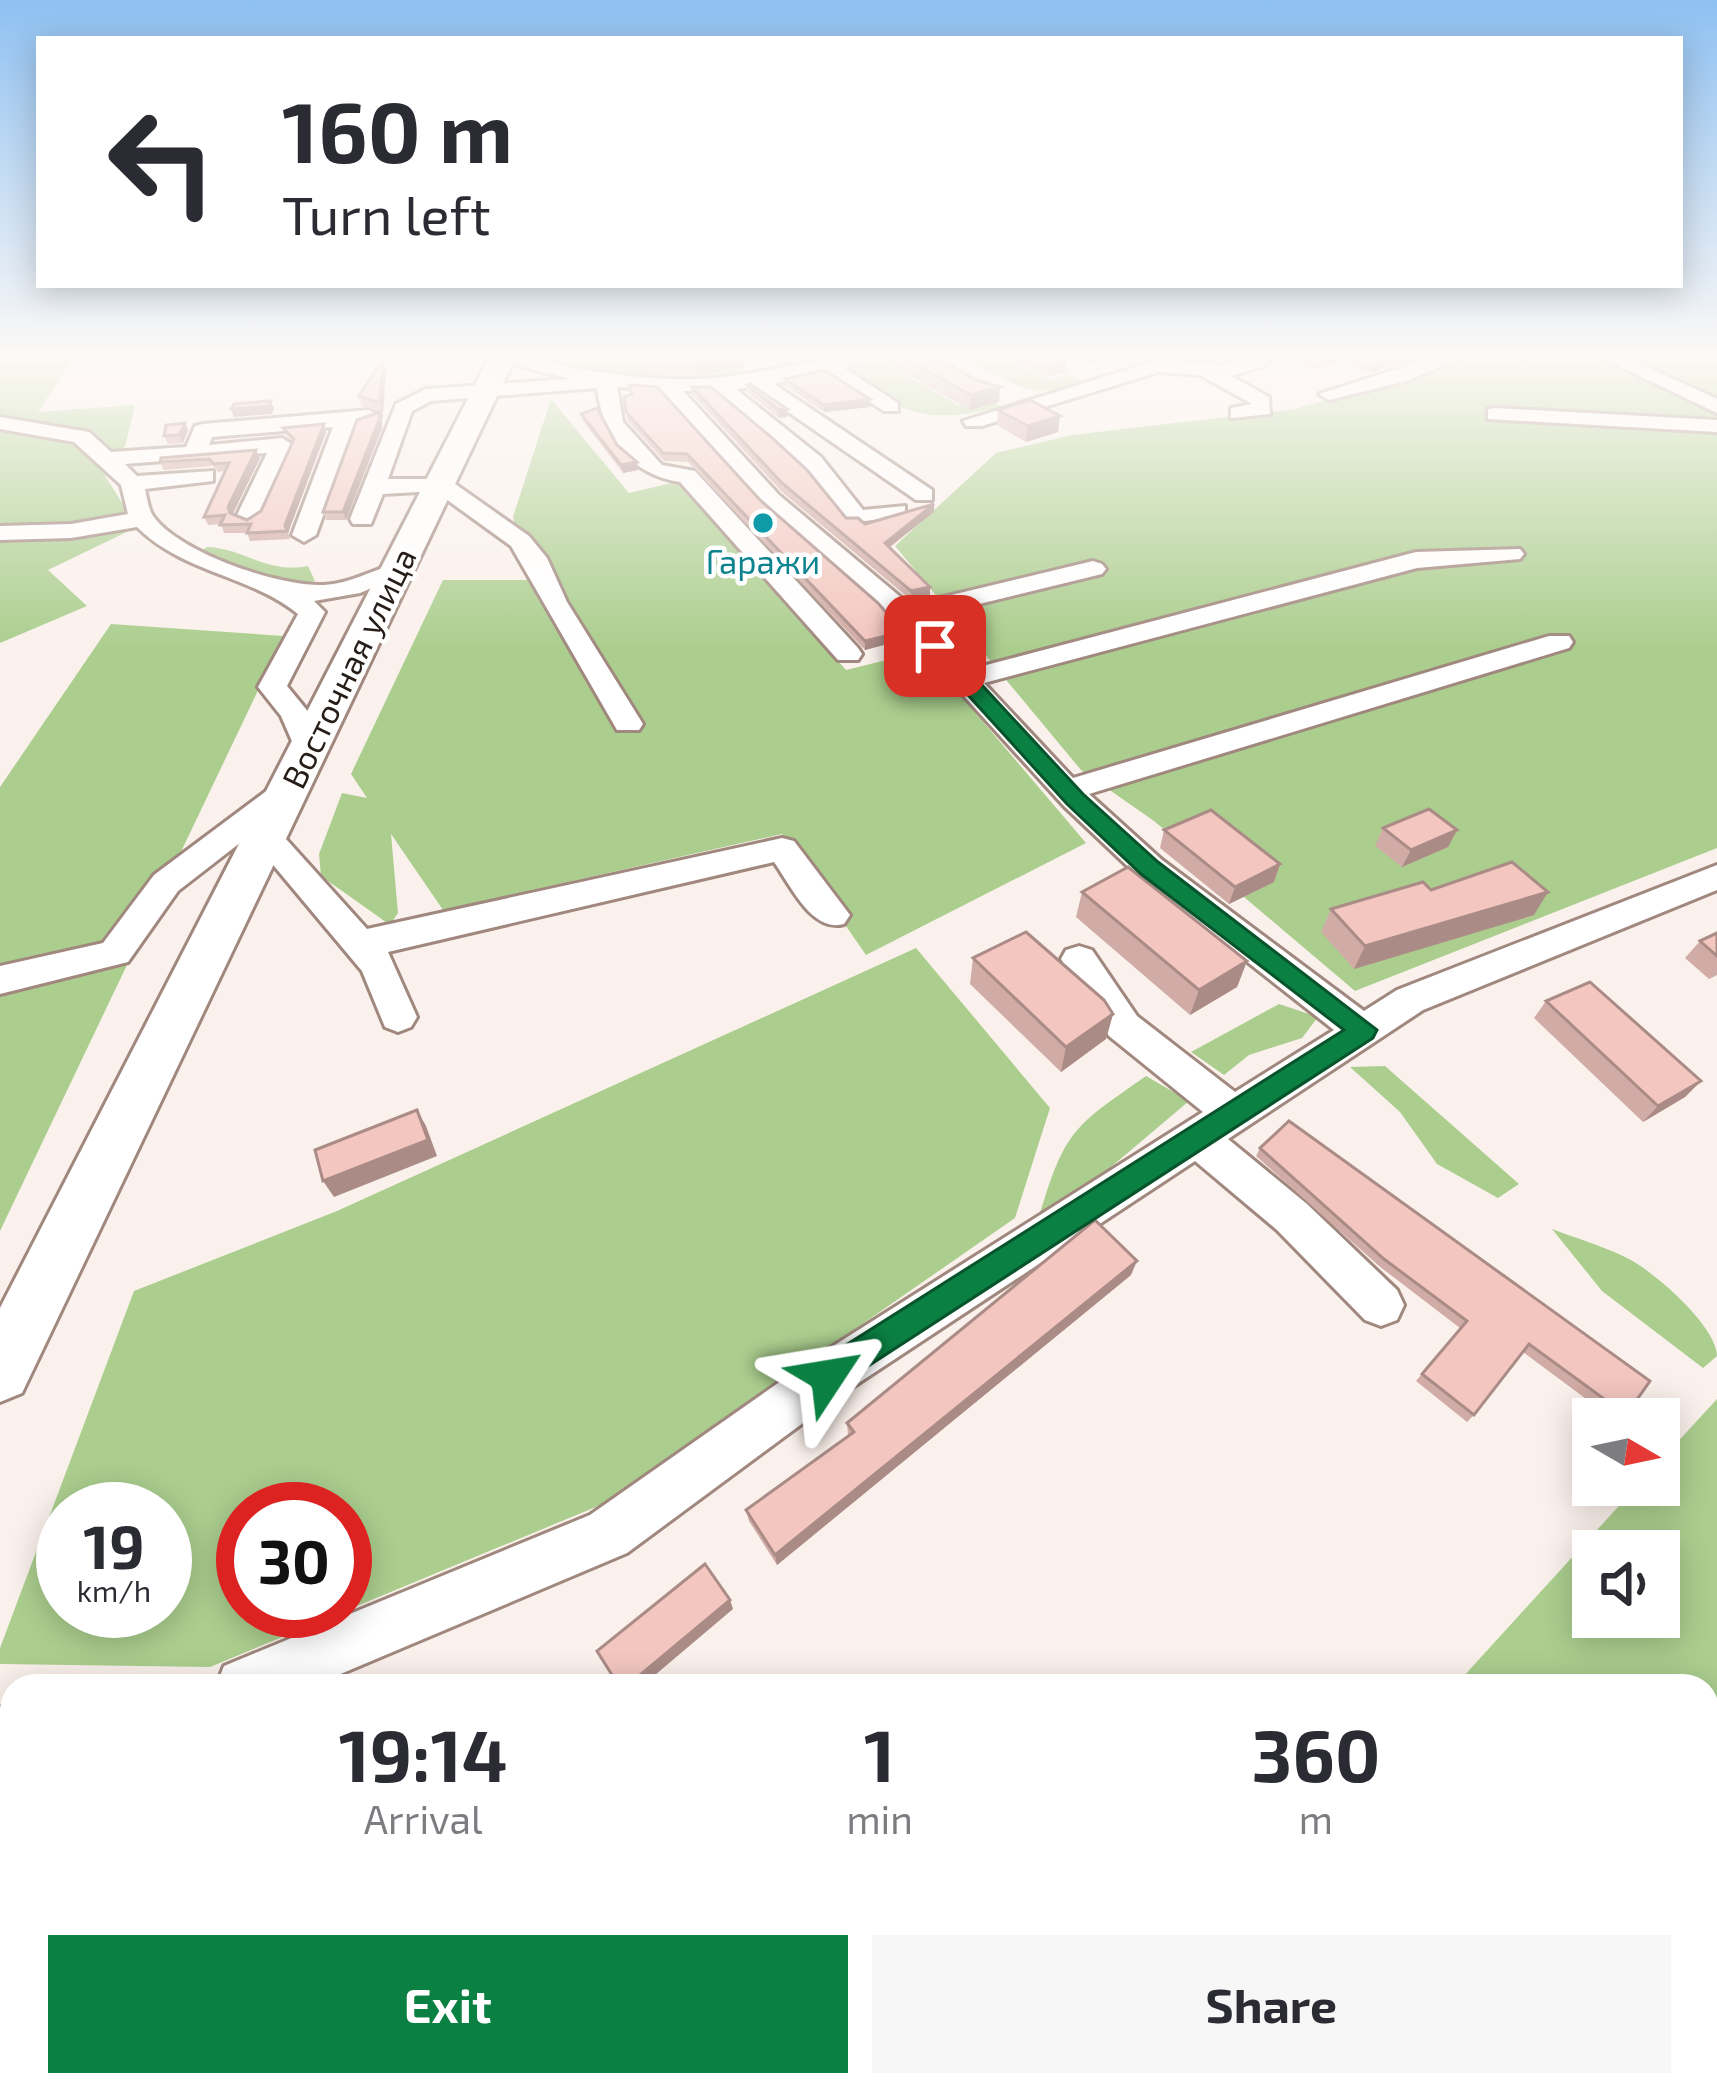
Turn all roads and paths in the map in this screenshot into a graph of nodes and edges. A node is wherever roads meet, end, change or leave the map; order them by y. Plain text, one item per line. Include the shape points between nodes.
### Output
1 (100, 454) edge
2 (183, 454) edge
3 (277, 454) edge
4 (334, 454) edge
5 (386, 454) edge
6 (455, 454) edge
7 (640, 454) edge
8 (729, 454) edge
9 (803, 454) edge
10 (864, 454) edge
11 (106, 459) junction
12 (813, 462) junction
13 (205, 476) dead end
14 (133, 483) junction
15 (440, 484) junction
16 (373, 488) junction
17 (924, 495) dead end
18 (248, 518) edge
19 (142, 519) junction
20 (362, 519) dead end
21 (0, 533) edge
22 (304, 535) dead end
23 (1511, 554) dead end
24 (1093, 568) dead end
25 (396, 572) junction
26 (285, 590) junction
27 (904, 614) junction
28 (1558, 642) dead end
29 (848, 654) dead end
30 (966, 680) junction
31 (628, 724) dead end
32 (309, 748) junction
33 (288, 790) junction
34 (1067, 790) junction
35 (265, 837) junction
36 (1717, 877) edge
37 (832, 915) dead end
38 (358, 944) junction
39 (1078, 959) dead end
40 (0, 980) edge
41 (398, 1017) dead end
42 (1364, 1030) junction
43 (1215, 1126) junction
44 (1381, 1305) dead end
45 (0, 1372) edge
46 (273, 1674) edge

1 - 11 street
2 - 11 street
3 - 18 street
4 - 22 street
5 - 16 street
6 - 15 main road, Восточная улица
7 - 29 street via 655,471 687,476
8 - 27 street
9 - 12 street
10 - 17 street
11 - 14 street
12 - 12 street via 833,466 897,511 858,518
13 - 14 street
14 - 19 street
15 - 16 street
15 - 25 main road, Восточная улица
15 - 31 street via 520,541
16 - 20 street
19 - 21 street
19 - 26 street via 190,554
23 - 30 street via 1416,560
24 - 27 street
25 - 26 street via 325,593
25 - 32 main road, Восточная улица
26 - 32 street via 312,612 272,687 296,714
27 - 30 street
28 - 34 street
30 - 34 street
32 - 33 main road, Восточная улица
33 - 35 main road, Восточная улица
33 - 40 street via 166,883 115,953
34 - 42 street via 1150,868
35 - 38 street
35 - 45 main road, Восточная улица
36 - 42 street via 1410,1000
37 - 38 street via 782,849
38 - 41 street via 378,965
39 - 43 street via 1123,1026
42 - 43 street
43 - 44 street
43 - 46 street via 828,1376 608,1534

